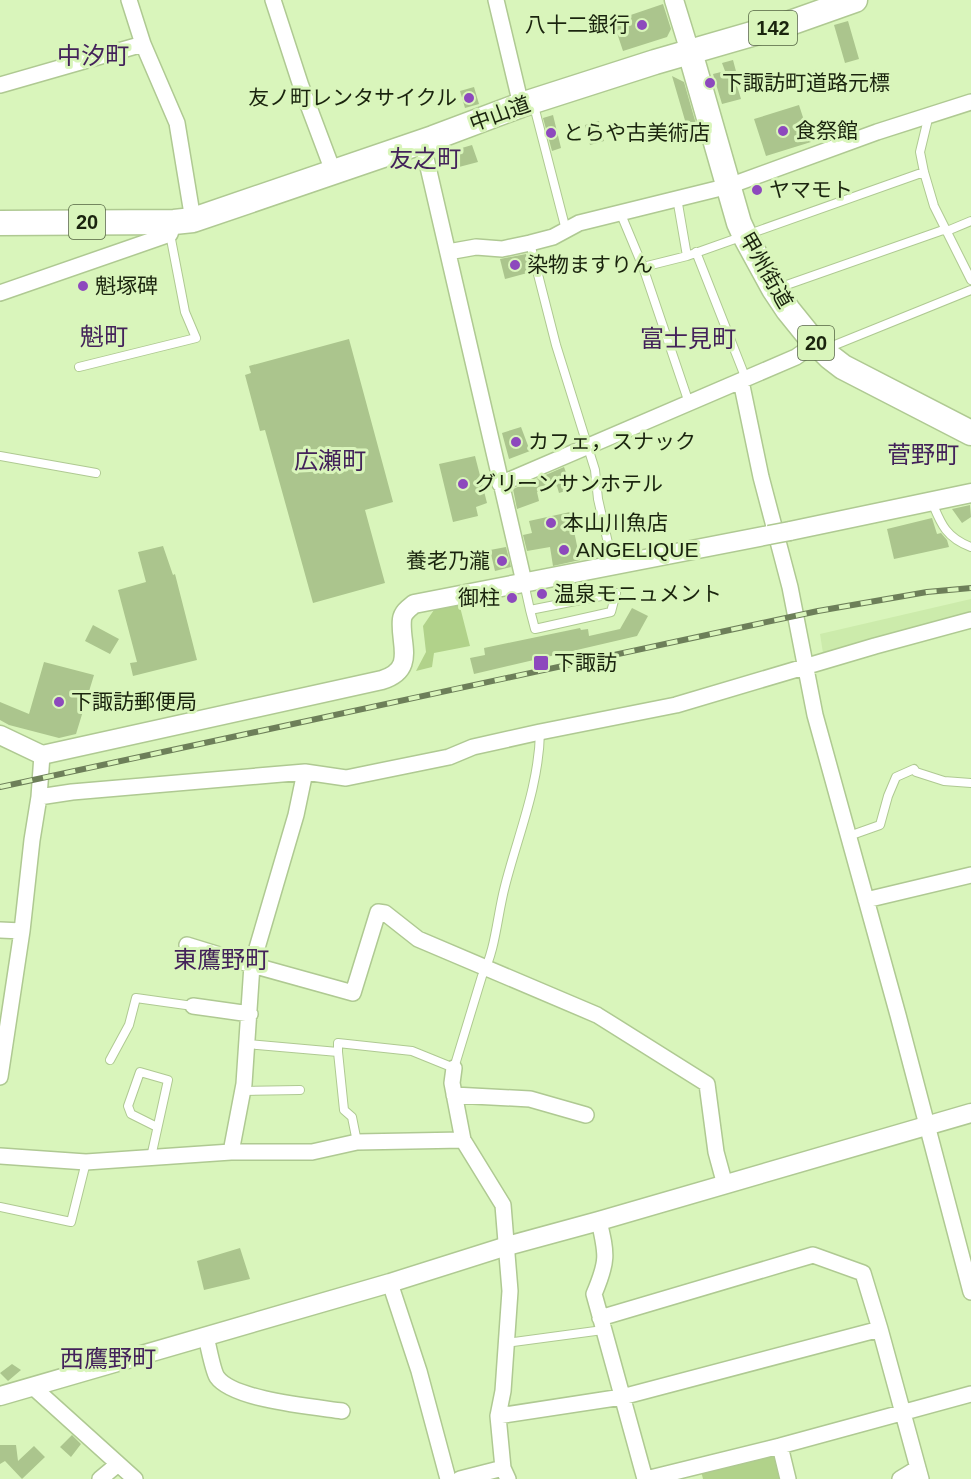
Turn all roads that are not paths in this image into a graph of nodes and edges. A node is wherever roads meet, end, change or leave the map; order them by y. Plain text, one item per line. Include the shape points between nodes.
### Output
1 (129, 0) edge
2 (273, 0) edge
3 (496, 0) edge
4 (674, 0) edge
5 (855, 0) edge
6 (144, 44) junction
7 (690, 52) junction
8 (0, 85) edge
9 (971, 102) edge
10 (527, 103) junction
11 (927, 115) junction
12 (422, 141) junction
13 (333, 171) junction
14 (924, 172) junction
15 (729, 186) junction
16 (677, 198) junction
17 (620, 212) junction
18 (971, 221) edge
19 (0, 223) edge
20 (179, 225) junction
21 (566, 230) junction
22 (946, 230) junction
23 (745, 236) junction
24 (530, 243) junction
25 (448, 252) junction
26 (696, 252) junction
27 (687, 256) junction
28 (643, 267) junction
29 (971, 280) edge
30 (774, 289) junction
31 (971, 290) edge
32 (0, 293) edge
33 (820, 347) junction
34 (79, 367) dead end
35 (744, 380) junction
36 (689, 404) junction
37 (971, 433) edge
38 (588, 446) junction
39 (0, 456) edge
40 (96, 473) dead end
41 (500, 484) junction
42 (971, 493) edge
43 (932, 502) junction
44 (971, 547) edge
45 (613, 565) junction
46 (524, 582) junction
47 (530, 610) junction
48 (971, 620) edge
49 (806, 666) junction
50 (540, 732) junction
51 (0, 735) edge
52 (42, 755) junction
53 (305, 772) junction
54 (971, 783) edge
55 (39, 797) junction
56 (849, 836) junction
57 (971, 875) edge
58 (866, 900) junction
59 (0, 930) edge
60 (22, 932) junction
61 (187, 945) dead end
62 (252, 965) junction
63 (486, 968) junction
64 (193, 1006) joint
65 (250, 1014) junction
66 (247, 1044) junction
67 (338, 1052) junction
68 (110, 1060) dead end
69 (454, 1068) junction
70 (0, 1077) edge
71 (300, 1090) dead end
72 (243, 1091) junction
73 (454, 1095) junction
74 (971, 1113) edge
75 (586, 1115) dead end
76 (928, 1125) junction
77 (157, 1127) junction
78 (463, 1140) junction
79 (357, 1142) junction
80 (231, 1152) junction
81 (0, 1156) edge
82 (151, 1157) junction
83 (86, 1162) junction
84 (725, 1185) junction
85 (0, 1207) edge
86 (598, 1221) junction
87 (507, 1246) junction
88 (965, 1247) edge
89 (390, 1283) junction
90 (971, 1292) edge
91 (602, 1324) junction
92 (880, 1329) junction
93 (206, 1336) junction
94 (506, 1343) junction
95 (33, 1387) junction
96 (971, 1394) edge
97 (0, 1396) edge
98 (622, 1397) junction
99 (342, 1411) dead end
100 (903, 1411) junction
101 (498, 1416) junction
102 (780, 1446) junction
103 (118, 1464) junction
104 (506, 1473) edge
105 (919, 1474) edge
106 (100, 1479) edge
107 (135, 1479) edge
108 (448, 1479) edge
109 (460, 1479) edge
110 (645, 1479) edge
111 (788, 1479) edge
112 (900, 1479) edge

1 - 6 street
2 - 13 street
3 - 10 street
4 - 7 street
5 - 7 highway, 142
6 - 8 street
6 - 20 street via 177,123
7 - 10 highway, 中山道 / 20
7 - 15 highway, 甲州街道 / 20
9 - 11 street
10 - 12 highway, 中山道 / 20
10 - 21 lane
11 - 14 lane via 920,152
11 - 15 street
12 - 13 highway, 中山道 / 20
12 - 25 street
13 - 20 highway, 中山道 / 20
14 - 22 lane
14 - 23 lane
15 - 16 street
15 - 23 highway, 甲州街道 / 20
16 - 17 street
16 - 27 lane
17 - 21 street
17 - 28 lane
18 - 22 lane
19 - 20 highway, 20
20 - 32 street
20 - 34 lane via 185,312 196,338
21 - 24 street
22 - 29 lane
22 - 30 lane
23 - 26 lane
23 - 30 highway, 甲州街道 / 20
24 - 25 street
24 - 38 lane via 556,345
25 - 41 street
26 - 27 lane
26 - 35 lane
27 - 28 lane
28 - 36 lane
30 - 33 highway, 甲州街道 / 20
31 - 33 lane
33 - 35 street
33 - 37 highway, 甲州街道 / 20 via 858,376
35 - 36 street
35 - 49 street via 761,477
36 - 38 street
38 - 41 street
38 - 45 lane
39 - 40 lane
41 - 46 street
42 - 43 street
43 - 44 lane via 953,539
43 - 45 street, bridge
45 - 46 street
46 - 47 lane
46 - 52 street via 414,604 407,609 402,618 403,657 393,676
47 - 47 lane via 535,629 611,612 616,593
48 - 49 street
49 - 50 street via 676,705
49 - 56 street via 815,715
50 - 53 street via 473,747 449,757 346,778
50 - 63 lane via 534,787 504,887
51 - 52 street
52 - 55 street
53 - 55 street
53 - 62 street
54 - 56 lane via 944,781 914,769 896,777 880,825
55 - 60 street
56 - 58 street
57 - 58 street
58 - 76 street
59 - 60 street
60 - 70 street
61 - 62 street
62 - 63 street via 353,993 378,912 385,913 418,939
62 - 65 street
63 - 69 lane
63 - 84 street via 597,1015 707,1084 716,1152
64 - 65 street
64 - 68 lane via 136,998 129,1025
65 - 66 street
66 - 67 lane
66 - 72 street
67 - 69 lane via 338,1043 412,1051
67 - 79 lane via 344,1110 352,1117
69 - 73 street
71 - 72 lane
72 - 80 street
73 - 75 street via 530,1099
73 - 78 street
74 - 76 street
76 - 84 street
76 - 88 street
77 - 77 lane via 168,1080 140,1072 128,1106 131,1114
77 - 82 lane
78 - 79 street
78 - 87 street via 503,1205
79 - 80 street via 312,1152
80 - 82 street
81 - 83 street
82 - 83 street
83 - 85 lane via 71,1222
84 - 86 street
86 - 87 street
86 - 91 street via 606,1251 594,1294
87 - 89 street
87 - 94 street via 510,1291
88 - 90 street
89 - 93 street
89 - 108 street
91 - 92 street via 813,1255 863,1273
91 - 94 lane
91 - 98 street
92 - 98 street
92 - 100 street
93 - 95 street
93 - 99 street via 217,1377 234,1390
94 - 101 street
95 - 97 street
95 - 103 street
96 - 100 street
98 - 101 street
98 - 110 street
100 - 102 street
100 - 105 street
101 - 104 street
102 - 110 street
102 - 111 street
103 - 106 street
103 - 107 street
104 - 109 street
105 - 112 street

